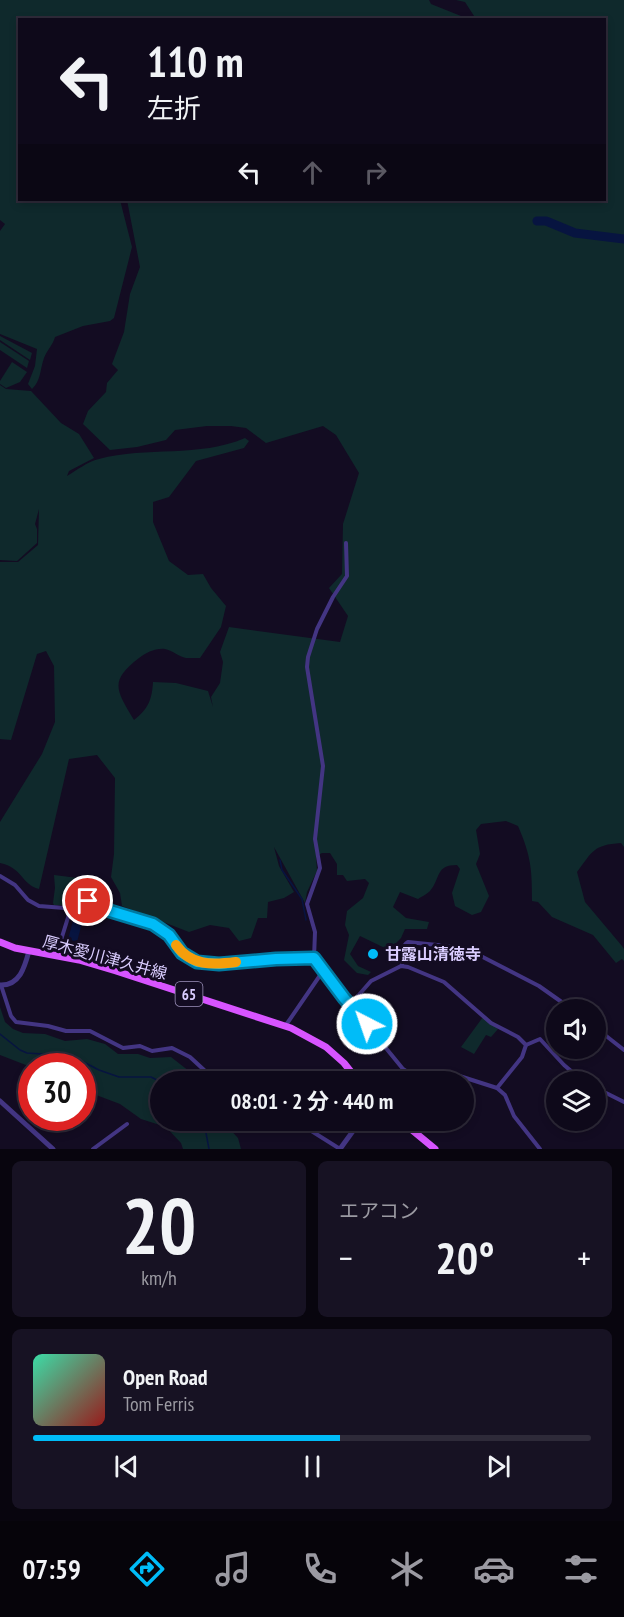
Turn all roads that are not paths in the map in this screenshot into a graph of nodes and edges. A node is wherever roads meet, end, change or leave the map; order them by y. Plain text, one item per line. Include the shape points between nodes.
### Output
1 (346, 543) dead end
2 (0, 876) edge
3 (71, 908) junction
4 (0, 942) edge
5 (29, 951) junction
6 (56, 956) junction
7 (314, 958) junction
8 (402, 966) junction
9 (323, 971) junction
10 (0, 985) edge
11 (557, 999) edge
12 (350, 1005) junction
13 (286, 1025) junction
14 (606, 1036) edge
15 (526, 1045) junction
16 (624, 1050) edge
17 (205, 1071) edge
18 (350, 1071) edge
19 (571, 1071) edge
20 (497, 1088) junction
21 (606, 1093) edge
22 (0, 1101) edge
23 (624, 1102) edge
24 (127, 1124) dead end
25 (311, 1131) edge
26 (353, 1131) edge
27 (413, 1131) edge
28 (53, 1149) edge
29 (93, 1149) edge
30 (340, 1149) edge
31 (435, 1149) edge
32 (540, 1149) edge

1 - 7 street via 347,576 317,629 307,667 323,766 315,840 320,868 307,904 315,932
2 - 3 street via 35,905
3 - 6 street
3 - 7 street via 77,909 90,898 110,911 153,924 197,962
4 - 5 main road, 厚木愛川津久井線 / 65
5 - 6 main road, 厚木愛川津久井線 / 65
5 - 10 street via 21,974 11,983
6 - 13 main road, 厚木愛川津久井線 / 65 via 132,975
7 - 9 street
8 - 11 street via 402,950 408,942 462,948
8 - 12 street via 371,981
8 - 15 street via 444,982 491,1023
9 - 12 street
9 - 13 street
10 - 17 street via 16,1022 66,1032 90,1031 123,1048 172,1048
12 - 20 street via 409,1073 447,1072
13 - 18 main road, 厚木愛川津久井線 / 65 via 326,1047
14 - 16 street
15 - 19 street via 540,1039
15 - 20 street via 522,1057
20 - 32 street
21 - 23 street
22 - 28 street
24 - 29 street
25 - 30 street
26 - 30 street
27 - 31 main road

